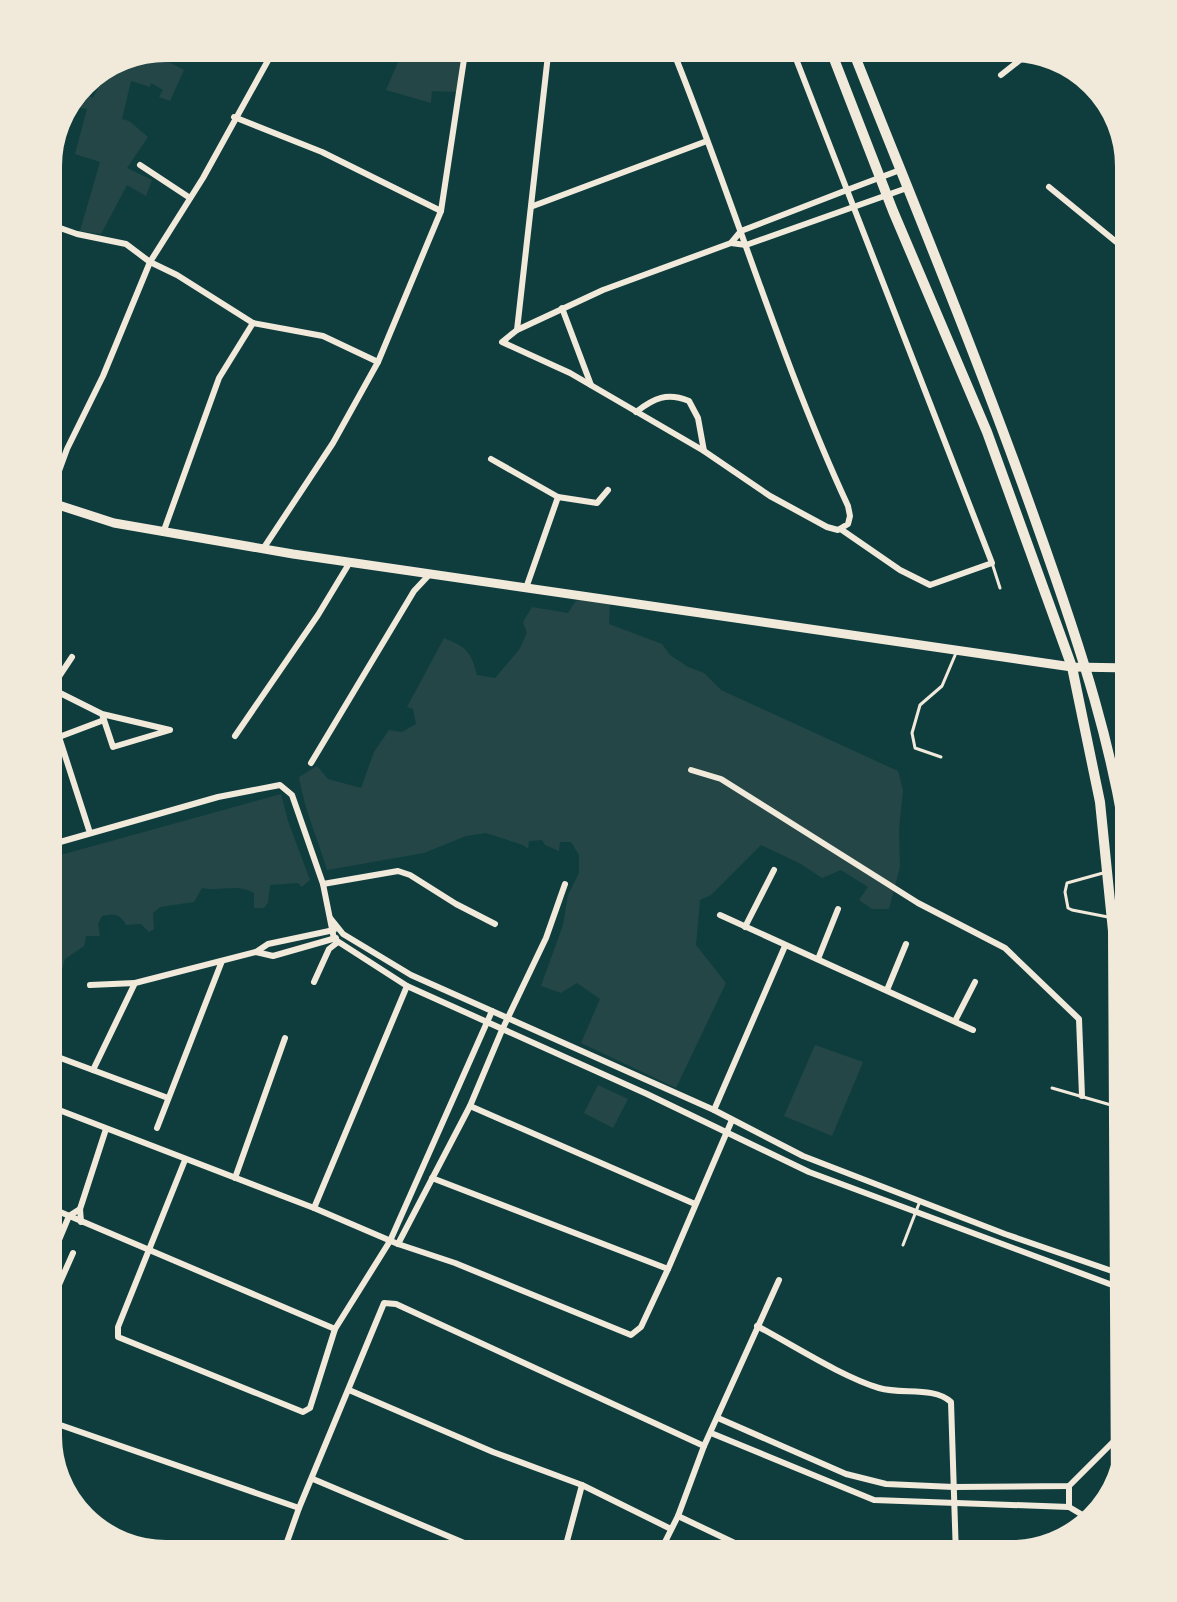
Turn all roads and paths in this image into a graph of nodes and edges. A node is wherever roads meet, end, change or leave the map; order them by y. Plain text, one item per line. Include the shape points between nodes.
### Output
1 (268, 60) edge
2 (464, 60) edge
3 (548, 60) edge
4 (676, 60) edge
5 (796, 60) edge
6 (834, 60) edge
7 (857, 60) edge
8 (1020, 60) edge
9 (1001, 75) dead end
10 (234, 117) junction
11 (707, 141) junction
12 (140, 165) dead end
13 (900, 170) junction
14 (879, 177) junction
15 (1049, 187) dead end
16 (907, 188) junction
17 (847, 190) junction
18 (886, 194) junction
19 (190, 198) junction
20 (853, 205) junction
21 (533, 206) junction
22 (441, 211) junction
23 (60, 228) edge
24 (741, 231) junction
25 (731, 243) junction
26 (1117, 243) edge
27 (746, 245) junction
28 (150, 262) junction
29 (562, 308) junction
30 (253, 323) junction
31 (517, 330) junction
32 (378, 362) junction
33 (591, 385) junction
34 (636, 412) junction
35 (704, 451) junction
36 (491, 459) dead end
37 (60, 467) edge
38 (608, 490) dead end
39 (558, 497) junction
40 (60, 505) edge
41 (842, 530) junction
42 (163, 533) junction
43 (263, 549) junction
44 (350, 562) junction
45 (992, 563) junction
46 (429, 575) junction
47 (526, 588) junction
48 (1000, 588) dead end
49 (957, 650) junction
50 (72, 657) dead end
51 (1072, 667) junction
52 (1089, 667) junction
53 (1117, 668) edge
54 (60, 674) edge
55 (60, 693) edge
56 (103, 717) junction
57 (235, 736) dead end
58 (60, 737) edge
59 (60, 740) edge
60 (941, 757) dead end
61 (311, 763) dead end
62 (691, 770) dead end
63 (1117, 790) edge
64 (90, 833) junction
65 (60, 842) edge
66 (774, 870) dead end
67 (1108, 871) junction
68 (323, 884) junction
69 (565, 884) dead end
70 (838, 909) dead end
71 (720, 915) dead end
72 (1112, 917) junction
73 (495, 924) dead end
74 (745, 927) junction
75 (337, 935) junction
76 (906, 944) dead end
77 (785, 946) junction
78 (256, 952) junction
79 (818, 959) junction
80 (222, 961) junction
81 (314, 982) dead end
82 (975, 982) dead end
83 (135, 983) junction
84 (90, 985) dead end
85 (407, 986) junction
86 (887, 990) junction
87 (492, 1011) junction
88 (508, 1018) junction
89 (955, 1021) junction
90 (487, 1023) junction
91 (502, 1030) junction
92 (973, 1030) dead end
93 (285, 1038) dead end
94 (60, 1058) edge
95 (93, 1070) junction
96 (1052, 1088) dead end
97 (1082, 1096) junction
98 (168, 1098) junction
99 (470, 1106) junction
100 (1115, 1106) junction
101 (714, 1110) junction
102 (60, 1111) edge
103 (732, 1120) junction
104 (157, 1128) dead end
105 (106, 1129) junction
106 (726, 1131) junction
107 (185, 1160) junction
108 (235, 1178) junction
109 (432, 1178) junction
110 (920, 1201) junction
111 (695, 1204) junction
112 (314, 1208) junction
113 (80, 1209) junction
114 (60, 1212) edge
115 (916, 1212) junction
116 (69, 1216) junction
117 (81, 1222) junction
118 (1005, 1234) junction
119 (60, 1238) edge
120 (394, 1243) junction
121 (903, 1245) dead end
122 (1000, 1245) junction
123 (147, 1250) junction
124 (73, 1253) dead end
125 (668, 1269) junction
126 (1115, 1272) junction
127 (779, 1280) dead end
128 (60, 1282) edge
129 (1115, 1286) junction
130 (757, 1326) junction
131 (335, 1329) junction
132 (349, 1390) junction
133 (718, 1418) junction
134 (60, 1425) edge
135 (711, 1433) junction
136 (1114, 1441) junction
137 (704, 1446) junction
138 (1115, 1457) edge
139 (313, 1479) junction
140 (582, 1485) junction
141 (1069, 1486) junction
142 (954, 1487) junction
143 (954, 1504) junction
144 (1069, 1507) junction
145 (299, 1508) junction
146 (1082, 1515) edge
147 (678, 1516) junction
148 (671, 1529) junction
149 (287, 1542) edge
150 (462, 1542) edge
151 (567, 1542) edge
152 (665, 1542) edge
153 (733, 1542) edge
154 (955, 1542) edge

1 - 10 street
2 - 22 street
3 - 21 street
4 - 11 street
5 - 17 street
6 - 14 highway
7 - 13 highway
8 - 9 street
10 - 19 street
10 - 22 street via 322,152
11 - 21 street
11 - 24 street
12 - 19 street
13 - 14 street
13 - 16 highway
14 - 17 street
14 - 18 highway
15 - 26 street
16 - 18 street
16 - 52 highway
17 - 20 street
17 - 24 street
18 - 20 street
18 - 51 highway via 982,418
19 - 28 street
20 - 27 street
20 - 45 street
21 - 31 street
22 - 32 street
23 - 28 street via 122,242
24 - 25 street
24 - 27 street
25 - 27 street
25 - 29 street
27 - 41 street via 848,506 849,520
28 - 30 street
28 - 37 street
29 - 31 street
29 - 33 street
30 - 32 street via 323,336
30 - 42 street via 219,378
31 - 33 street via 502,342
32 - 43 street via 333,443
33 - 34 street
34 - 35 street
34 - 35 street via 663,396 689,401
35 - 41 street via 770,496
36 - 39 street
38 - 39 street via 597,503
39 - 47 street
40 - 42 main road
41 - 45 street via 930,585
42 - 43 main road
43 - 44 main road
44 - 46 main road
44 - 57 street
45 - 48 lane
46 - 47 main road
46 - 61 street via 414,591
47 - 49 main road
49 - 51 main road
49 - 60 lane via 942,686 920,705 912,733 915,748
50 - 54 street
51 - 52 main road
51 - 67 highway via 1100,802
52 - 53 main road
52 - 63 highway
55 - 56 street
56 - 56 street via 170,730 113,747
56 - 58 street
59 - 64 street
62 - 97 street via 721,779 918,903 1005,948 1079,1019
64 - 65 street
64 - 68 street via 280,785 292,795
66 - 74 street
67 - 72 highway
67 - 72 lane via 1067,883 1065,892 1068,908
68 - 73 street via 398,871
68 - 75 street
69 - 88 street
70 - 79 street
71 - 74 street
72 - 100 highway
74 - 77 street
75 - 78 street via 268,944
75 - 78 street via 273,956
75 - 81 street
75 - 85 street
75 - 87 street
76 - 86 street
77 - 79 street
77 - 101 street
78 - 80 street
79 - 86 street
80 - 83 street
80 - 98 street
82 - 89 street
83 - 84 street
83 - 95 street
85 - 90 street
85 - 112 street
86 - 89 street
87 - 88 street
87 - 90 street
88 - 91 street
88 - 101 street
89 - 92 street
90 - 91 street
90 - 120 street
91 - 99 street
91 - 106 street
93 - 108 street
94 - 95 street
95 - 98 street
96 - 97 lane
97 - 100 lane
98 - 104 street
99 - 109 street
99 - 111 street
100 - 126 highway
101 - 103 street
102 - 105 street
103 - 106 street
103 - 110 street via 803,1156
105 - 107 street
105 - 113 street
106 - 111 street
106 - 115 street via 809,1172
107 - 108 street
107 - 123 street
108 - 112 street
109 - 120 street
109 - 125 street
110 - 115 lane
110 - 118 street
111 - 125 street
112 - 120 street
113 - 116 street
113 - 117 street
114 - 116 street
115 - 121 lane
115 - 122 street
116 - 117 street
116 - 119 street
117 - 123 street
118 - 122 street
118 - 126 street
120 - 125 street via 631,1335 641,1327
120 - 131 street
122 - 129 street
123 - 131 street
123 - 131 street via 118,1337 303,1412 310,1408
124 - 128 street
126 - 129 highway
127 - 130 street
129 - 136 highway
130 - 133 street
130 - 142 street via 868,1384 946,1398 953,1408
132 - 137 street via 381,1307 396,1304
132 - 139 street
132 - 140 street
133 - 135 street
133 - 142 street via 864,1480
134 - 145 street
135 - 137 street
135 - 143 street via 874,1500
136 - 138 highway
136 - 141 street
137 - 147 street
139 - 145 street
139 - 150 street
140 - 148 street
140 - 151 street
141 - 142 street
141 - 144 street
142 - 143 street
143 - 144 street
143 - 154 street
144 - 146 street
145 - 149 street
147 - 148 street
147 - 153 street
148 - 152 street

